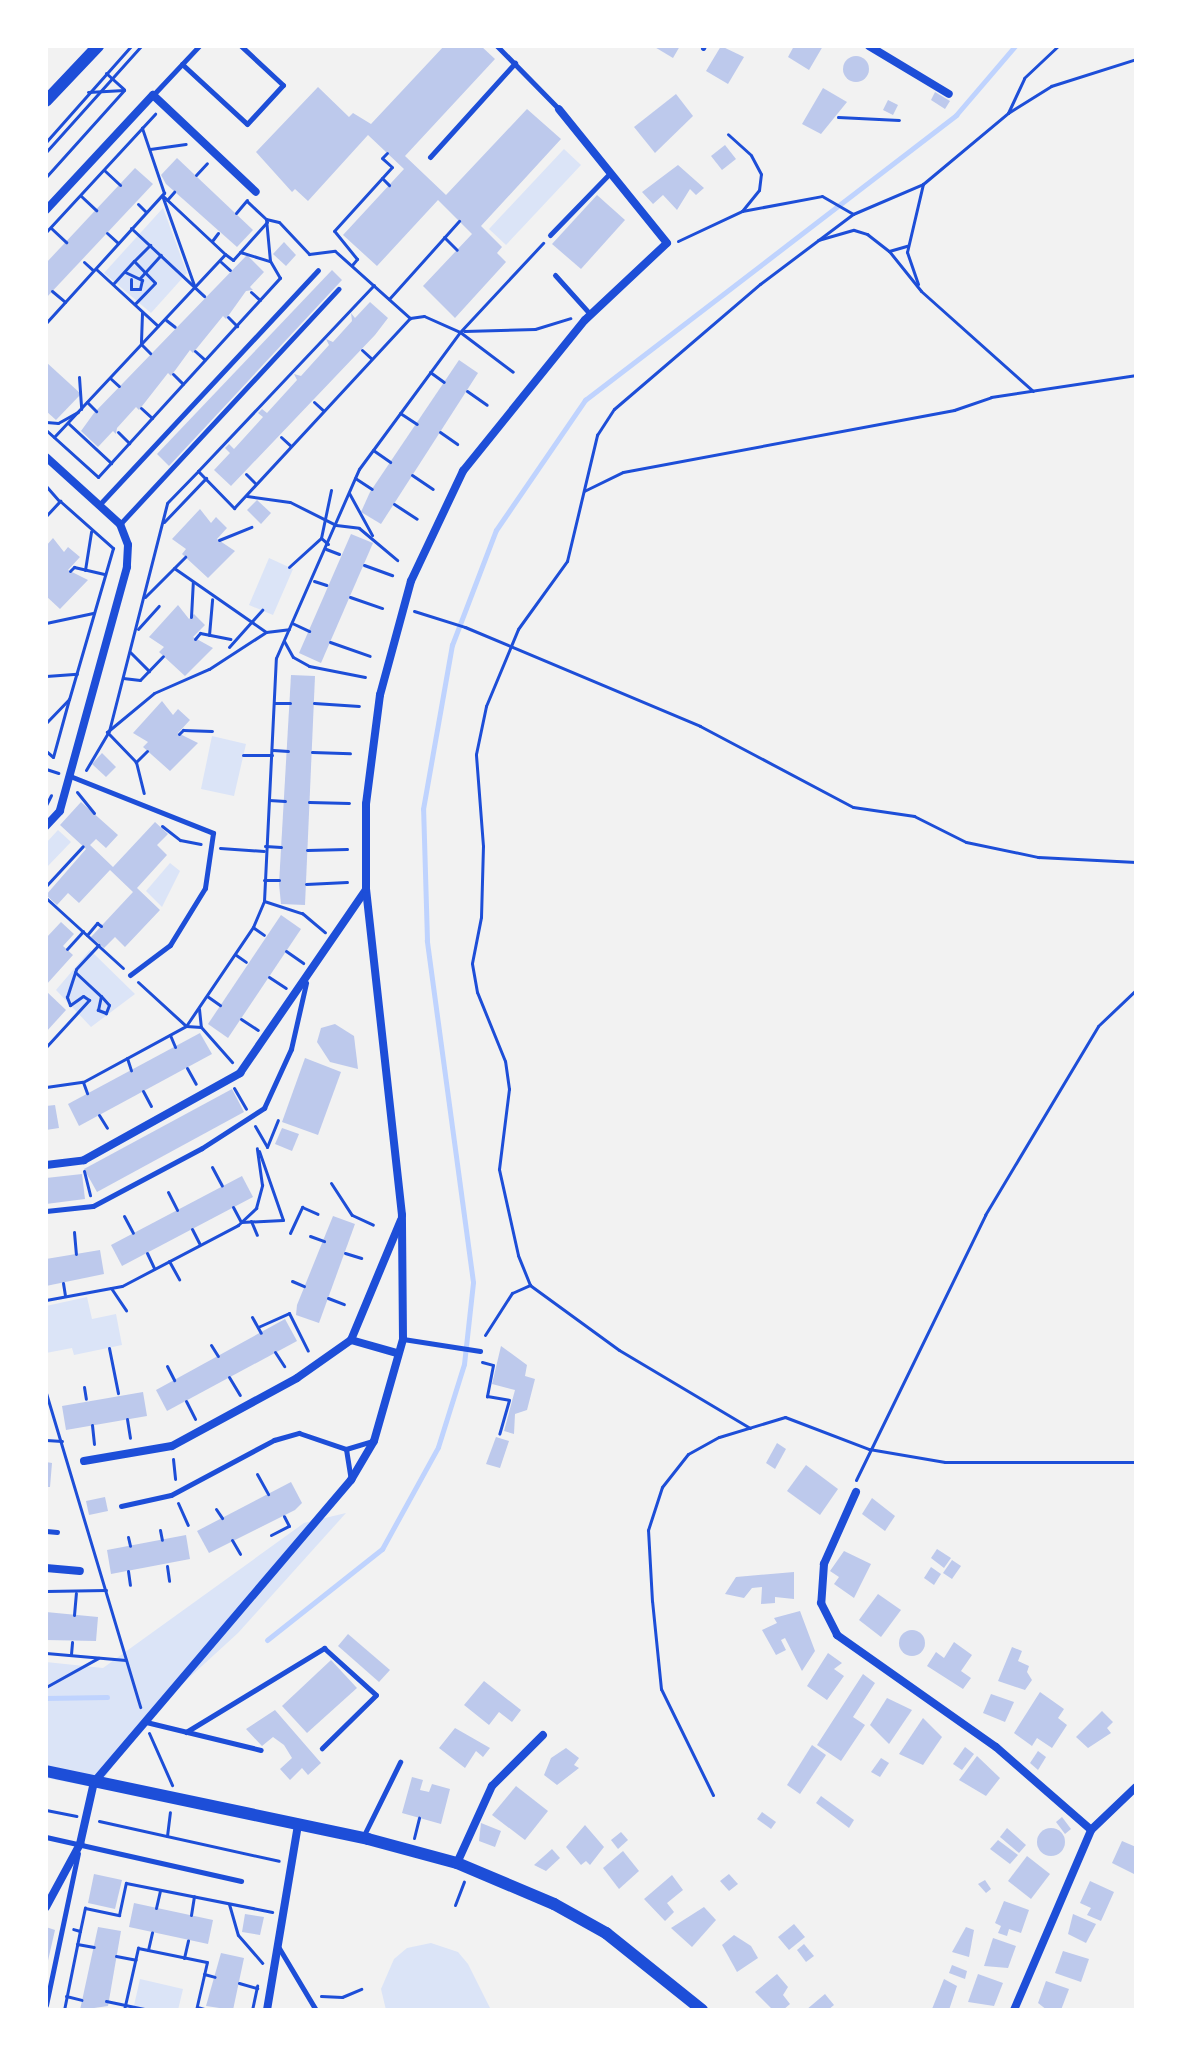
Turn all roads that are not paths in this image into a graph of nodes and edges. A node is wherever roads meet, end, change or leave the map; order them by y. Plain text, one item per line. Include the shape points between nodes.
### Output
1 (98, 46) edge
2 (199, 46) edge
3 (241, 46) edge
4 (497, 46) edge
5 (869, 46) edge
6 (515, 63) junction
7 (182, 64) junction
8 (949, 94) dead end
9 (153, 95) junction
10 (46, 101) edge
11 (559, 109) joint
12 (430, 157) dead end
13 (610, 172) junction
14 (256, 192) dead end
15 (46, 210) edge
16 (550, 235) road end
17 (318, 270) dead end
18 (555, 275) dead end
19 (338, 289) dead end
20 (591, 315) junction
21 (46, 457) edge
22 (99, 505) junction
23 (120, 524) junction
24 (70, 776) junction
25 (46, 826) edge
26 (366, 889) junction
27 (130, 975) road end
28 (306, 983) junction
29 (46, 1165) edge
30 (46, 1211) edge
31 (402, 1215) junction
32 (403, 1339) junction
33 (351, 1340) junction
34 (480, 1351) dead end
35 (397, 1353) junction
36 (374, 1441) junction
37 (346, 1449) junction
38 (84, 1461) dead end
39 (351, 1480) junction
40 (856, 1492) road end
41 (121, 1506) dead end
42 (46, 1531) edge
43 (57, 1532) dead end
44 (46, 1568) edge
45 (80, 1571) dead end
46 (144, 1721) junction
47 (186, 1732) junction
48 (543, 1735) dead end
49 (322, 1748) dead end
50 (261, 1750) dead end
51 (400, 1762) dead end
52 (46, 1771) edge
53 (94, 1782) junction
54 (1136, 1787) edge
55 (298, 1824) junction
56 (1091, 1830) junction
57 (46, 1837) edge
58 (363, 1838) junction
59 (80, 1844) junction
60 (457, 1863) junction
61 (241, 1881) dead end
62 (46, 1907) edge
63 (279, 1948) junction
64 (46, 2005) edge
65 (267, 2010) edge
66 (316, 2010) edge
67 (702, 2010) edge
68 (1014, 2010) edge

1 - 10 street
2 - 7 lane
3 - 7 lane via 283,85 247,124
4 - 6 lane
5 - 8 street
6 - 11 lane
6 - 12 lane
7 - 9 lane
9 - 14 street
9 - 15 street
11 - 13 street
13 - 16 lane
13 - 20 street via 667,243
17 - 22 lane
18 - 20 lane
19 - 23 lane
20 - 26 street via 463,471 403,608 380,695 366,804
21 - 22 street
22 - 23 street
23 - 24 street via 128,545 127,567
24 - 25 street via 60,811
24 - 27 lane via 213,833 205,888 170,945
26 - 28 street
26 - 31 street
28 - 29 street via 240,1073 81,1160
28 - 30 lane via 291,1049 264,1108 93,1206
31 - 32 street
31 - 33 street
32 - 34 lane
32 - 35 street
33 - 35 street
33 - 38 street via 297,1378 172,1446
35 - 36 street
36 - 37 lane
36 - 39 street
37 - 39 lane
37 - 41 lane via 299,1433 274,1440 176,1492
39 - 46 street
40 - 56 street via 824,1564 821,1603 837,1635 996,1747
42 - 43 lane
44 - 45 street
46 - 47 lane
46 - 53 street
47 - 49 lane via 324,1648 376,1695
47 - 50 lane
48 - 60 street via 492,1786
51 - 58 lane
52 - 53 street
53 - 55 street
53 - 59 street
54 - 56 street
55 - 58 street
55 - 63 street
56 - 68 street
57 - 59 lane
58 - 60 street
59 - 61 lane
59 - 62 street
59 - 64 lane
60 - 67 street via 554,1904 606,1933
63 - 65 street
63 - 66 lane

